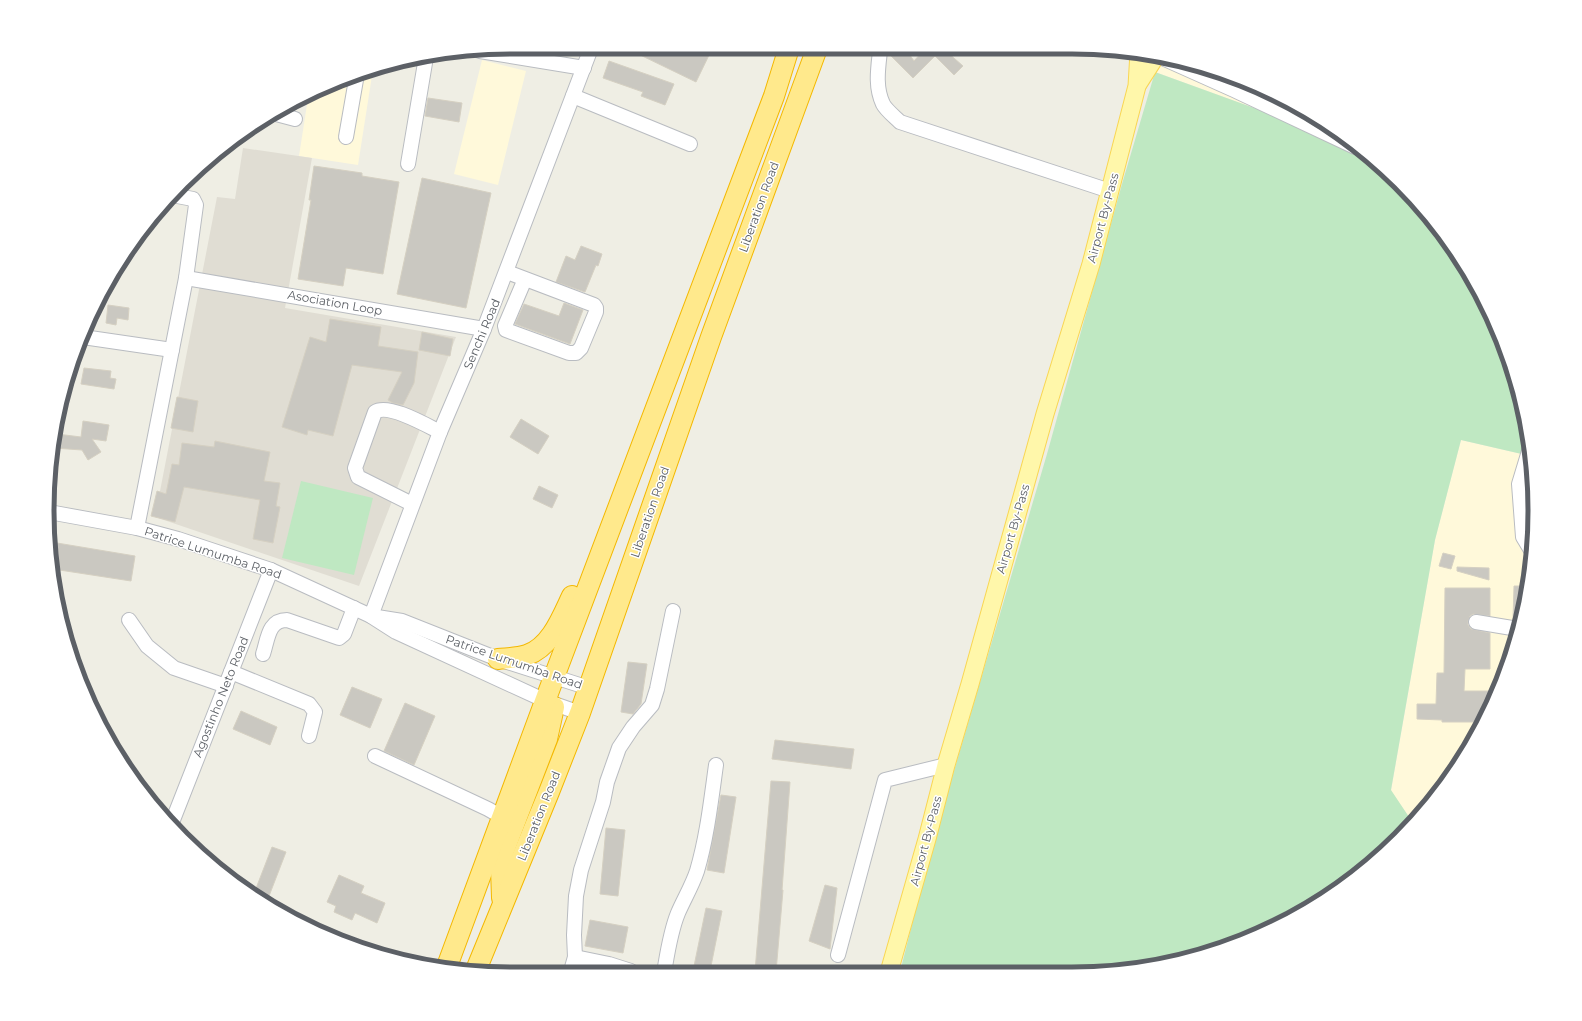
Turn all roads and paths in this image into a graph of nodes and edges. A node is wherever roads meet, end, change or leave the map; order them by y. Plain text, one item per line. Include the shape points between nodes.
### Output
1 (500, 54) edge
2 (589, 54) edge
3 (787, 54) edge
4 (815, 54) edge
5 (880, 54) edge
6 (1139, 59) edge
7 (425, 62) edge
8 (1153, 62) edge
9 (584, 68) junction
10 (1222, 80) edge
11 (356, 81) edge
12 (1137, 86) junction
13 (573, 96) junction
14 (281, 115) edge
15 (295, 119) dead end
16 (1329, 134) edge
17 (346, 137) dead end
18 (690, 144) dead end
19 (408, 164) dead end
20 (1110, 191) junction
21 (180, 196) edge
22 (507, 272) junction
23 (186, 278) junction
24 (525, 279) junction
25 (484, 329) junction
26 (89, 337) edge
27 (172, 350) junction
28 (440, 432) junction
29 (1525, 463) edge
30 (412, 504) junction
31 (54, 513) edge
32 (137, 528) junction
33 (1527, 543) edge
34 (596, 565) junction
35 (271, 570) junction
36 (354, 608) junction
37 (673, 611) dead end
38 (371, 616) junction
39 (129, 620) dead end
40 (1476, 622) dead end
41 (1512, 628) edge
42 (263, 654) dead end
43 (498, 659) junction
44 (231, 672) junction
45 (554, 677) junction
46 (226, 686) junction
47 (589, 688) junction
48 (550, 703) junction
49 (580, 713) junction
50 (309, 736) dead end
51 (375, 756) dead end
52 (716, 765) dead end
53 (946, 765) junction
54 (171, 815) edge
55 (502, 817) junction
56 (503, 904) junction
57 (838, 955) dead end
58 (575, 957) junction
59 (448, 963) edge
60 (478, 966) edge
61 (572, 967) edge
62 (618, 967) edge
63 (665, 967) edge
64 (890, 967) edge

1 - 9 street
2 - 9 street, Senchi Road
3 - 34 highway, Liberation Road via 774,96
4 - 47 highway, Liberation Road via 711,337
5 - 20 street via 878,90 883,105 900,122
6 - 12 main road, Airport By-Pass
7 - 19 street
8 - 12 main road, Airport By-Pass
9 - 13 street, Senchi Road
10 - 16 street
11 - 17 street
12 - 20 main road, Airport By-Pass
13 - 18 street
13 - 22 street, Senchi Road
14 - 15 street
20 - 53 main road, Airport By-Pass
21 - 23 street via 193,199 196,205
22 - 24 street
22 - 25 street, Senchi Road
23 - 25 street, Asociation Loop
23 - 27 street
24 - 24 street via 594,305 596,312 582,348 576,353 569,353 506,330 505,326
25 - 28 street, Senchi Road
26 - 27 street
27 - 32 street
28 - 30 street, Senchi Road
28 - 30 street via 389,410 375,412 355,472 358,477
29 - 33 street via 1519,484 1523,537
30 - 38 street, Senchi Road
31 - 32 street, Patrice Lumumba Road
32 - 35 street, Patrice Lumumba Road
34 - 43 highway via 584,576 548,640 528,655
34 - 45 highway, Liberation Road
35 - 36 street, Patrice Lumumba Road
35 - 44 street, Agostinho Neto Road
36 - 38 street, Patrice Lumumba Road
36 - 42 street via 344,634 339,638 287,620 280,620 272,625
37 - 58 street via 652,705 619,748 581,870 576,896
38 - 43 street, Patrice Lumumba Road via 402,621
38 - 48 street, Patrice Lumumba Road via 396,632
39 - 46 street via 147,646 174,668
40 - 41 street
43 - 45 street, Patrice Lumumba Road
44 - 46 street, Agostinho Neto Road
44 - 50 street via 309,704 315,712
45 - 47 street, Patrice Lumumba Road
45 - 48 highway, Liberation Road
46 - 54 street, Agostinho Neto Road
47 - 49 highway, Liberation Road
48 - 49 street, Patrice Lumumba Road
48 - 55 highway, Liberation Road
48 - 56 highway via 547,739 503,853
49 - 56 highway, Liberation Road
51 - 55 street
52 - 63 street via 709,818 697,870 671,934
53 - 57 street via 885,780
53 - 64 main road, Airport By-Pass
55 - 59 highway, Liberation Road
56 - 60 highway, Liberation Road
58 - 61 street
58 - 62 street

